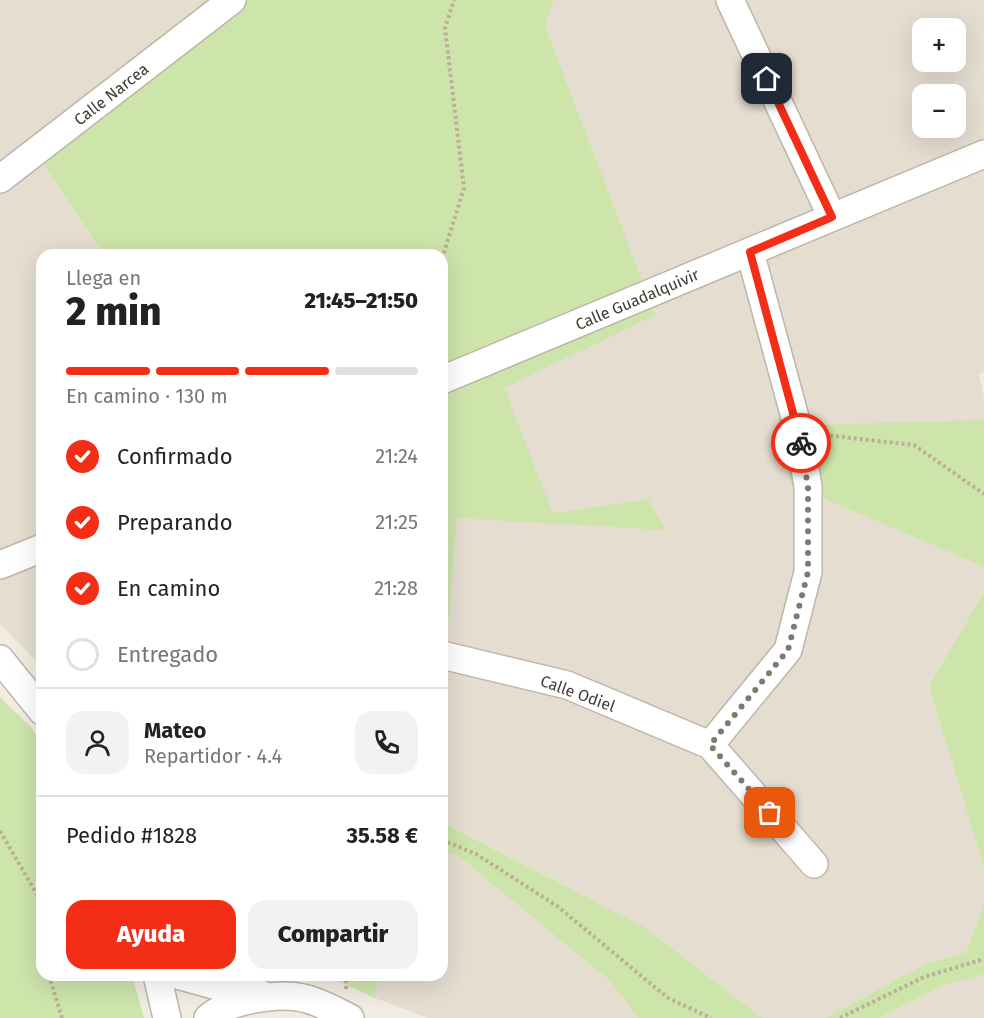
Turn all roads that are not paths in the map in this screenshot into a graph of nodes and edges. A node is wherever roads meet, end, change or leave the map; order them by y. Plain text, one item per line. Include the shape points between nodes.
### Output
1 (730, 0) edge
2 (224, 3) edge
3 (984, 154) edge
4 (0, 179) edge
5 (832, 217) junction
6 (750, 252) junction
7 (448, 378) edge
8 (36, 550) edge
9 (0, 565) edge
10 (448, 656) edge
11 (0, 659) edge
12 (36, 704) edge
13 (710, 745) junction
14 (814, 864) dead end
15 (158, 981) edge
16 (199, 981) edge
17 (273, 981) edge
18 (283, 997) junction
19 (340, 1013) edge
20 (166, 1018) edge
21 (208, 1018) edge

1 - 5 street
2 - 4 street, Calle Narcea
3 - 5 street, Calle Guadalquivir
5 - 6 street, Calle Guadalquivir
6 - 7 street, Calle Guadalquivir
6 - 13 street via 799,432 808,487 808,572 788,650
8 - 9 street
10 - 13 street, Calle Odiel via 567,686
11 - 12 street
13 - 14 street, Calle Odiel
15 - 20 street
16 - 18 street
17 - 19 street
18 - 19 street via 302,998
18 - 21 street via 223,1008

